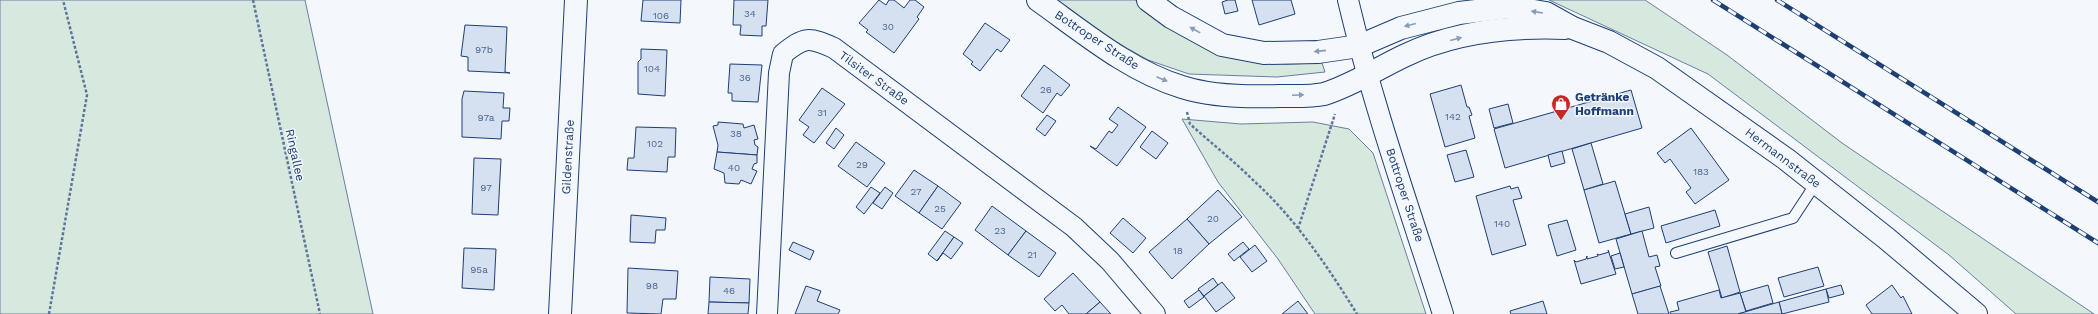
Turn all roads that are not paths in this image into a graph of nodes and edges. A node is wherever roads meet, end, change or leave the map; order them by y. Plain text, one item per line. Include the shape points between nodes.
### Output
1 (576, 0) edge
2 (1038, 0) edge
3 (1148, 0) edge
4 (1348, 0) edge
5 (1573, 28) junction
6 (1359, 46) junction
7 (1369, 76) junction
8 (1816, 183) junction
9 (1676, 253) dead end
10 (560, 314) edge
11 (767, 314) edge
12 (1155, 314) edge
13 (1443, 314) edge
14 (1976, 314) edge

1 - 10 main road, Gildenstraße
2 -> 7 main road, Bottroper Straße via 1110,51 1147,73 1183,87 1259,97 1323,94
6 -> 3 main road via 1318,52 1264,53 1222,45 1171,17
4 - 6 street, Bottroper Straße
5 -> 6 main road, Hermannstraße via 1546,13 1509,7 1459,13 1401,28
7 -> 5 main road, Hermannstraße via 1406,55 1431,45 1480,33 1537,27
5 - 8 main road, Hermannstraße via 1609,42 1657,68
6 - 7 street, Bottroper Straße
7 - 13 street, Bottroper Straße
8 - 9 lane via 1793,218
8 - 14 main road, Hermannstraße
11 - 12 street, Tilsiter Straße via 782,54 795,44 813,39 834,48 1074,228 1110,261

